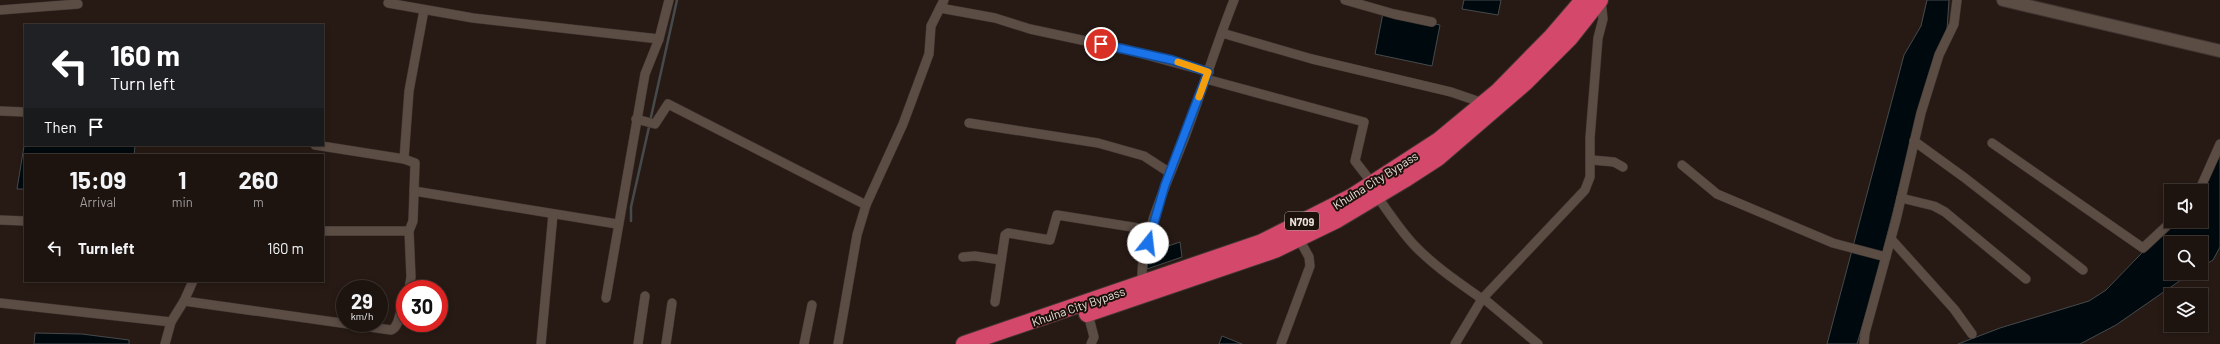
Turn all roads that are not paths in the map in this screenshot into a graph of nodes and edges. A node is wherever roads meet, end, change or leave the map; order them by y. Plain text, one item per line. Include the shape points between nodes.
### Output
1 (669, 0) edge
2 (1234, 0) edge
3 (1345, 0) edge
4 (1582, 0) edge
5 (1600, 0) edge
6 (1957, 0) edge
7 (2003, 0) edge
8 (388, 3) dead end
9 (78, 4) dead end
10 (942, 4) edge
11 (0, 10) edge
12 (424, 10) junction
13 (1432, 22) dead end
14 (1222, 33) junction
15 (659, 39) junction
16 (2220, 51) edge
17 (1207, 75) junction
18 (1483, 103) junction
19 (0, 111) edge
20 (24, 112) edge
21 (636, 119) junction
22 (969, 123) dead end
23 (1914, 141) junction
24 (1992, 143) dead end
25 (2220, 144) edge
26 (321, 146) edge
27 (404, 159) junction
28 (1592, 160) junction
29 (1682, 165) dead end
30 (1623, 167) dead end
31 (1170, 172) junction
32 (2201, 184) edge
33 (1375, 189) junction
34 (414, 191) junction
35 (1901, 198) junction
36 (866, 205) junction
37 (553, 214) junction
38 (0, 220) edge
39 (24, 221) edge
40 (617, 224) junction
41 (2164, 228) edge
42 (1151, 230) junction
43 (324, 231) edge
44 (409, 231) junction
45 (1299, 238) junction
46 (1891, 239) junction
47 (963, 257) dead end
48 (1885, 257) junction
49 (1001, 260) junction
50 (2083, 270) dead end
51 (2026, 279) dead end
52 (410, 280) edge
53 (193, 282) edge
54 (1142, 284) junction
55 (645, 296) dead end
56 (606, 298) dead end
57 (1482, 298) junction
58 (184, 301) junction
59 (995, 302) dead end
60 (0, 303) edge
61 (672, 303) dead end
62 (812, 305) dead end
63 (1088, 314) junction
64 (171, 322) junction
65 (396, 327) edge
66 (1972, 334) dead end
67 (165, 344) edge
68 (541, 344) edge
69 (638, 344) edge
70 (666, 344) edge
71 (804, 344) edge
72 (838, 344) edge
73 (964, 344) edge
74 (995, 344) edge
75 (1092, 344) edge
76 (1281, 344) edge
77 (1455, 344) edge
78 (1538, 344) edge
79 (1864, 344) edge

1 - 15 street
2 - 14 street
3 - 13 street
4 - 18 highway, Khulna City Bypass / N709 via 1552,36
5 - 28 street via 1603,19 1598,38 1590,138
5 - 33 highway, Khulna City Bypass / N709 via 1570,38 1525,83 1438,158
6 - 23 street via 1954,24 1939,55
7 - 16 street
8 - 12 street
9 - 11 street
10 - 17 street via 1030,29 1128,50
10 - 36 street via 931,26 929,54 903,124
12 - 15 street
12 - 27 street via 409,91
14 - 17 street
14 - 18 street via 1312,60 1451,92
15 - 21 street via 645,74
17 - 31 street
17 - 33 street via 1364,122 1355,161
18 - 33 highway, Khulna City Bypass / N709
19 - 20 street
21 - 36 street via 655,124 668,104
21 - 40 street
22 - 31 street via 1098,143 1144,156
23 - 35 street
23 - 50 street
24 - 41 street via 2143,248
25 - 32 street
26 - 27 street
27 - 34 street via 415,163
28 - 30 street via 1614,162
28 - 57 street via 1585,190
29 - 48 street via 1717,194 1808,234 1850,249
31 - 42 street
33 - 45 highway, Khulna City Bypass / N709 via 1337,220
33 - 54 highway, Khulna City Bypass / N709 via 1351,197 1262,242
33 - 57 street via 1397,226 1414,246 1442,271
34 - 37 street
34 - 44 street via 413,221
35 - 46 street
35 - 51 street via 1934,206 1945,212
36 - 72 street via 857,235
37 - 40 street
37 - 68 street
38 - 39 street
40 - 56 street via 613,269
42 - 49 street via 1057,215 1050,240 1008,233 1005,235
42 - 54 street via 1141,272
43 - 44 street
44 - 52 street
45 - 63 highway, Khulna City Bypass / N709 via 1275,250 1210,274
45 - 76 street via 1309,257 1310,266
46 - 48 street
46 - 66 street via 1954,309
47 - 49 street
48 - 79 street
49 - 59 street
53 - 58 street
54 - 73 highway, Khulna City Bypass / N709
55 - 69 street
57 - 77 street
57 - 78 street
58 - 64 street
58 - 65 street via 391,330
60 - 64 street
61 - 70 street
62 - 71 street
63 - 74 highway, Khulna City Bypass / N709
63 - 75 street via 1094,337
64 - 67 street

